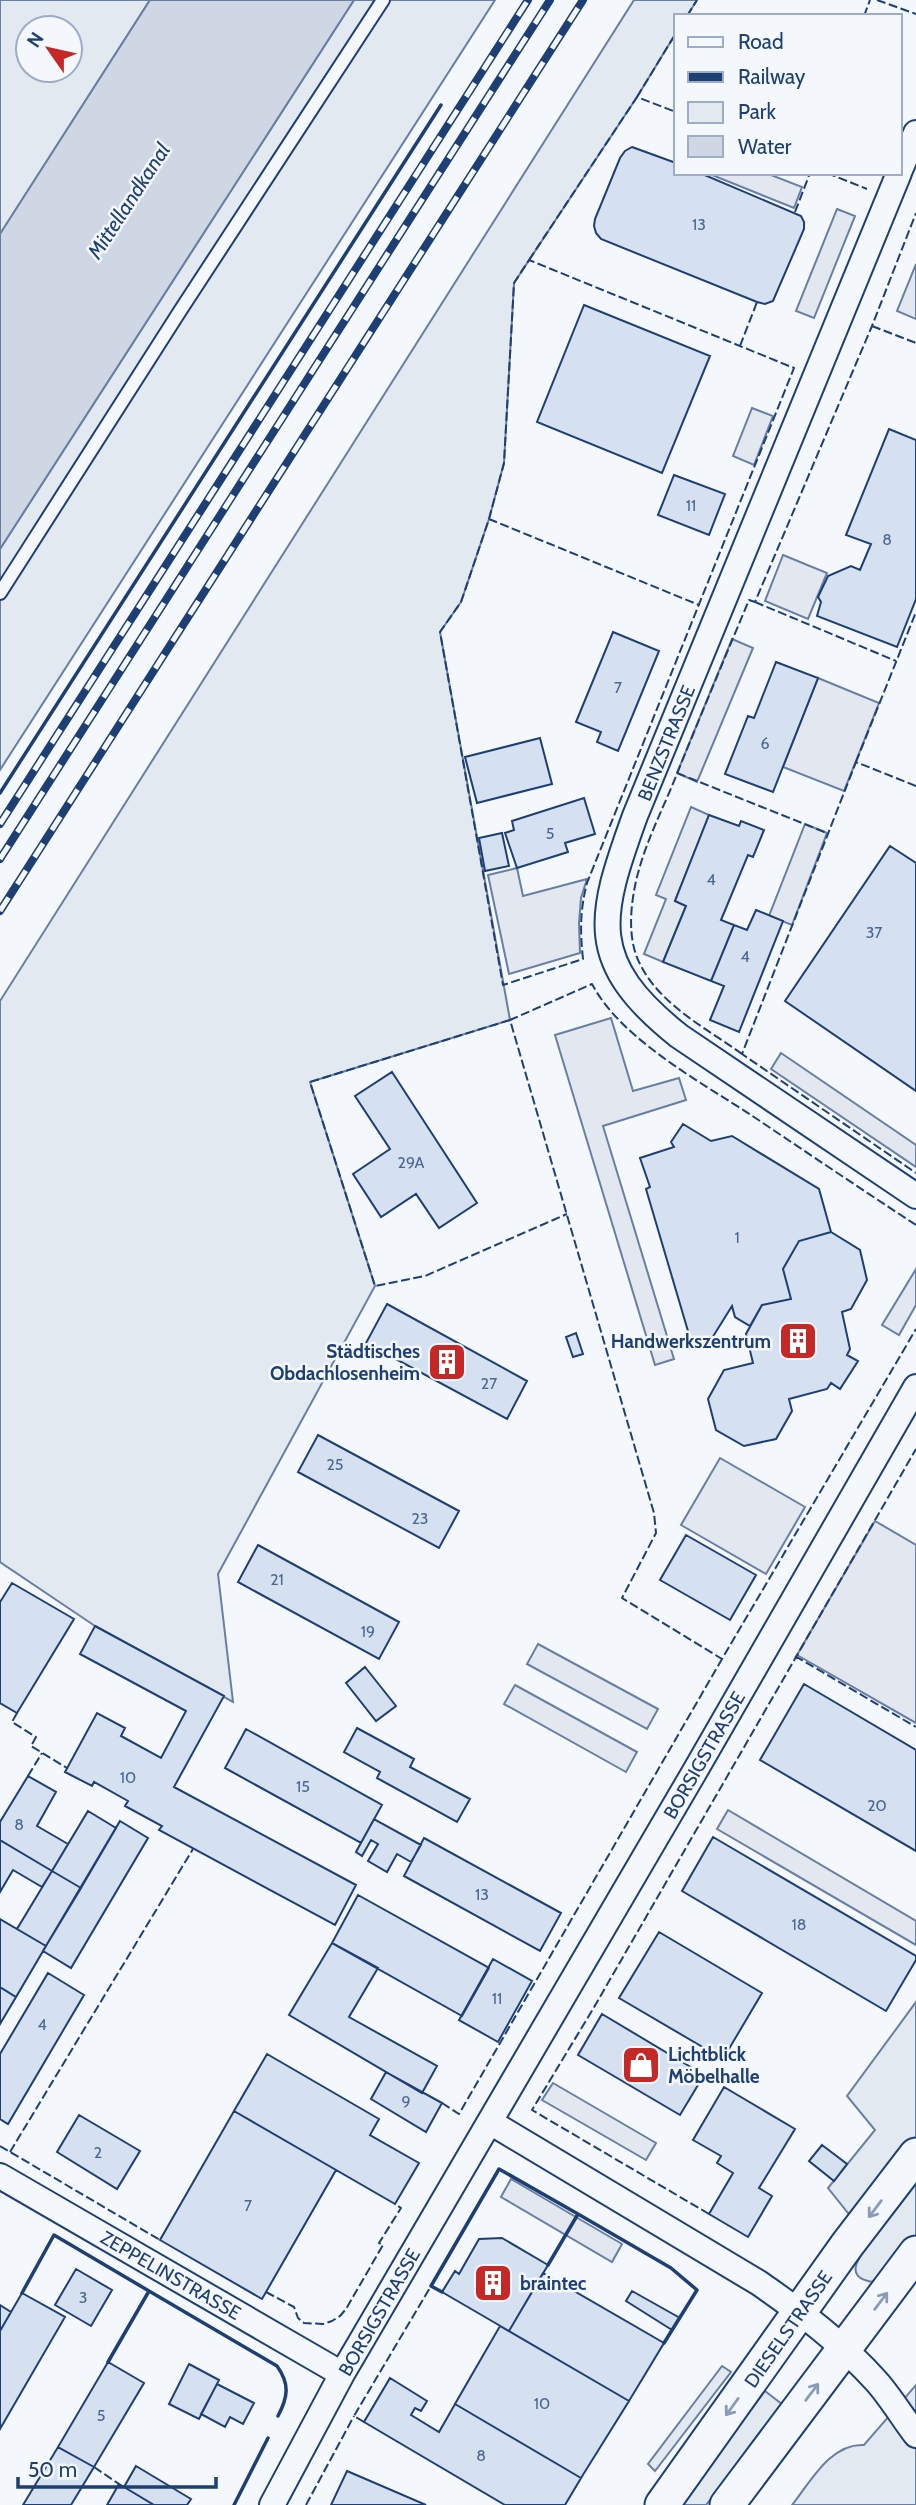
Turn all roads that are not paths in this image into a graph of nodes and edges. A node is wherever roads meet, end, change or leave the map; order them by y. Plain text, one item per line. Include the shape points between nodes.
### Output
1 (383, 0) edge
2 (916, 133) edge
3 (902, 167) edge
4 (899, 175) edge
5 (0, 593) edge
6 (916, 1196) edge
7 (916, 1387) edge
8 (491, 2122) junction
9 (916, 2155) edge
10 (0, 2176) edge
11 (916, 2253) edge
12 (800, 2311) junction
13 (845, 2348) junction
14 (342, 2374) junction
15 (916, 2435) edge
16 (272, 2505) edge
17 (662, 2505) edge
18 (727, 2505) edge

1 - 5 lane
2 - 3 street, BENZSTRASSE
4 - 6 street, BENZSTRASSE via 640,804 614,876 607,913 608,936 619,971 656,1018
7 - 8 street, BORSIGSTRASSE
8 - 12 street
8 - 14 street, BORSIGSTRASSE
9 -> 12 main road, DIESELSTRASSE
10 - 14 street, ZEPPELINSTRASSE
13 -> 11 main road
12 - 13 street
12 -> 17 main road, DIESELSTRASSE
13 - 15 street via 879,2384
18 -> 13 main road
14 - 16 street, BORSIGSTRASSE

